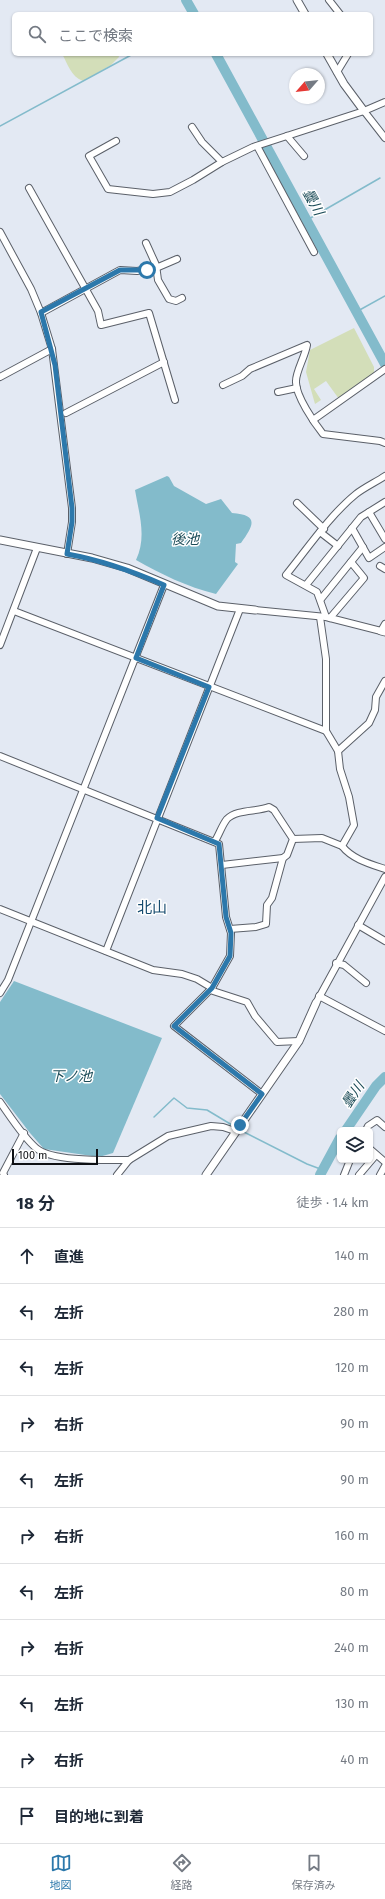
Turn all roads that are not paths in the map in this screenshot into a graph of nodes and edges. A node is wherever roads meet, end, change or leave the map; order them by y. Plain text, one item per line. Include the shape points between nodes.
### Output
1 (298, 0) edge
2 (329, 0) edge
3 (304, 12) edge
4 (338, 12) edge
5 (328, 56) edge
6 (347, 56) edge
7 (337, 72) junction
8 (385, 102) edge
9 (364, 111) junction
10 (192, 127) dead end
11 (287, 136) junction
12 (385, 138) edge
13 (116, 141) dead end
14 (258, 146) junction
15 (304, 156) dead end
16 (222, 162) junction
17 (29, 188) dead end
18 (0, 232) edge
19 (146, 243) dead end
20 (314, 252) dead end
21 (177, 259) dead end
22 (156, 268) junction
23 (86, 288) junction
24 (182, 298) dead end
25 (41, 312) junction
26 (52, 349) junction
27 (164, 362) junction
28 (384, 369) edge
29 (0, 377) edge
30 (223, 385) dead end
31 (297, 388) junction
32 (278, 392) dead end
33 (175, 400) dead end
34 (66, 412) dead end
35 (313, 420) junction
36 (385, 443) edge
37 (385, 476) edge
38 (385, 502) edge
39 (296, 503) dead end
40 (369, 512) junction
41 (352, 528) junction
42 (322, 530) junction
43 (385, 538) edge
44 (0, 540) edge
45 (338, 546) junction
46 (363, 547) junction
47 (385, 547) edge
48 (37, 548) junction
49 (67, 554) junction
50 (351, 562) junction
51 (164, 585) junction
52 (306, 585) junction
53 (321, 599) junction
54 (240, 609) junction
55 (255, 610) joint
56 (14, 611) junction
57 (325, 617) junction
58 (385, 624) edge
59 (383, 631) edge
60 (0, 645) edge
61 (136, 658) junction
62 (385, 681) edge
63 (209, 687) junction
64 (326, 731) junction
65 (338, 751) junction
66 (0, 756) edge
67 (84, 790) junction
68 (157, 818) junction
69 (293, 839) junction
70 (215, 842) junction
71 (342, 846) junction
72 (283, 858) junction
73 (222, 866) junction
74 (385, 869) edge
75 (385, 877) edge
76 (0, 909) edge
77 (31, 921) junction
78 (358, 924) junction
79 (230, 929) junction
80 (385, 941) edge
81 (106, 951) junction
82 (336, 963) junction
83 (366, 983) dead end
84 (212, 988) junction
85 (0, 993) edge
86 (319, 996) junction
87 (316, 1003) joint
88 (385, 1031) edge
89 (299, 1042) junction
90 (262, 1094) junction
91 (0, 1102) edge
92 (368, 1127) edge
93 (385, 1127) edge
94 (235, 1131) junction
95 (24, 1133) junction
96 (373, 1152) edge
97 (376, 1155) junction
98 (129, 1160) junction
99 (385, 1162) edge
100 (349, 1163) edge
101 (385, 1166) edge
102 (208, 1174) edge
103 (4, 1175) edge
104 (117, 1175) edge
105 (344, 1175) edge
106 (359, 1175) edge
107 (380, 1175) edge

1 - 3 street
2 - 4 street
5 - 7 street
6 - 7 street
7 - 9 street
8 - 9 street
9 - 11 street
9 - 12 street
10 - 16 street via 202,142
11 - 14 street
11 - 15 street
13 - 16 street via 89,156 108,189 153,194 170,192
14 - 16 street
14 - 20 street
17 - 23 street
18 - 25 street via 32,289
19 - 22 street
21 - 22 street
22 - 23 street via 120,270
22 - 24 street via 158,280 169,299 176,301
23 - 25 street
23 - 27 street via 98,311 101,325 149,313
25 - 26 street
26 - 29 street
26 - 49 street via 72,508
27 - 33 street
27 - 34 street
28 - 35 street
30 - 31 street via 250,369 307,345 296,381
31 - 32 street
31 - 35 street
35 - 36 street via 324,434
37 - 42 street via 356,494
38 - 40 street
39 - 42 street
40 - 41 street
40 - 43 street
41 - 45 street
41 - 46 street
42 - 45 street
42 - 52 street via 286,576
44 - 48 street
45 - 52 street
46 - 47 street via 369,558
46 - 50 street
48 - 49 street
48 - 56 street
49 - 51 street via 127,568
50 - 53 street
50 - 57 street via 364,578
51 - 54 street via 218,606
51 - 61 street
52 - 53 street via 317,592
53 - 57 street
54 - 55 street
54 - 63 street
55 - 57 street
56 - 60 street
56 - 61 street
57 - 59 street
57 - 64 street
58 - 59 street
61 - 63 street
61 - 67 street
62 - 65 street via 376,697 375,710 369,723
63 - 64 street
63 - 68 street
64 - 65 street
65 - 71 street via 354,825
66 - 67 street
67 - 68 street
67 - 77 street
68 - 70 street
68 - 81 street
69 - 70 street via 274,810 269,807 242,812 228,819
69 - 71 street via 322,838
69 - 72 street
70 - 73 street via 219,844
71 - 74 street via 366,863
72 - 73 street
72 - 79 street via 272,898 267,905 266,924
73 - 79 street via 226,917
75 - 78 street
76 - 77 street
77 - 81 street
77 - 85 street via 8,980
78 - 80 street
78 - 82 street
79 - 84 street via 230,956
81 - 84 street via 153,970 197,979
82 - 83 street via 344,965
82 - 86 street
84 - 89 street via 213,991 247,1002 277,1042
84 - 90 street via 174,1026
86 - 87 street
86 - 88 street
87 - 89 street
89 - 90 street
90 - 94 street
91 - 95 street
92 - 93 street via 377,1120
94 - 98 street via 211,1126 183,1131 168,1136
94 - 102 street
95 - 98 street via 35,1148 43,1153 80,1160
95 - 103 street
96 - 97 street
97 - 99 street
97 - 106 street
98 - 104 street
100 - 105 street
101 - 107 street

